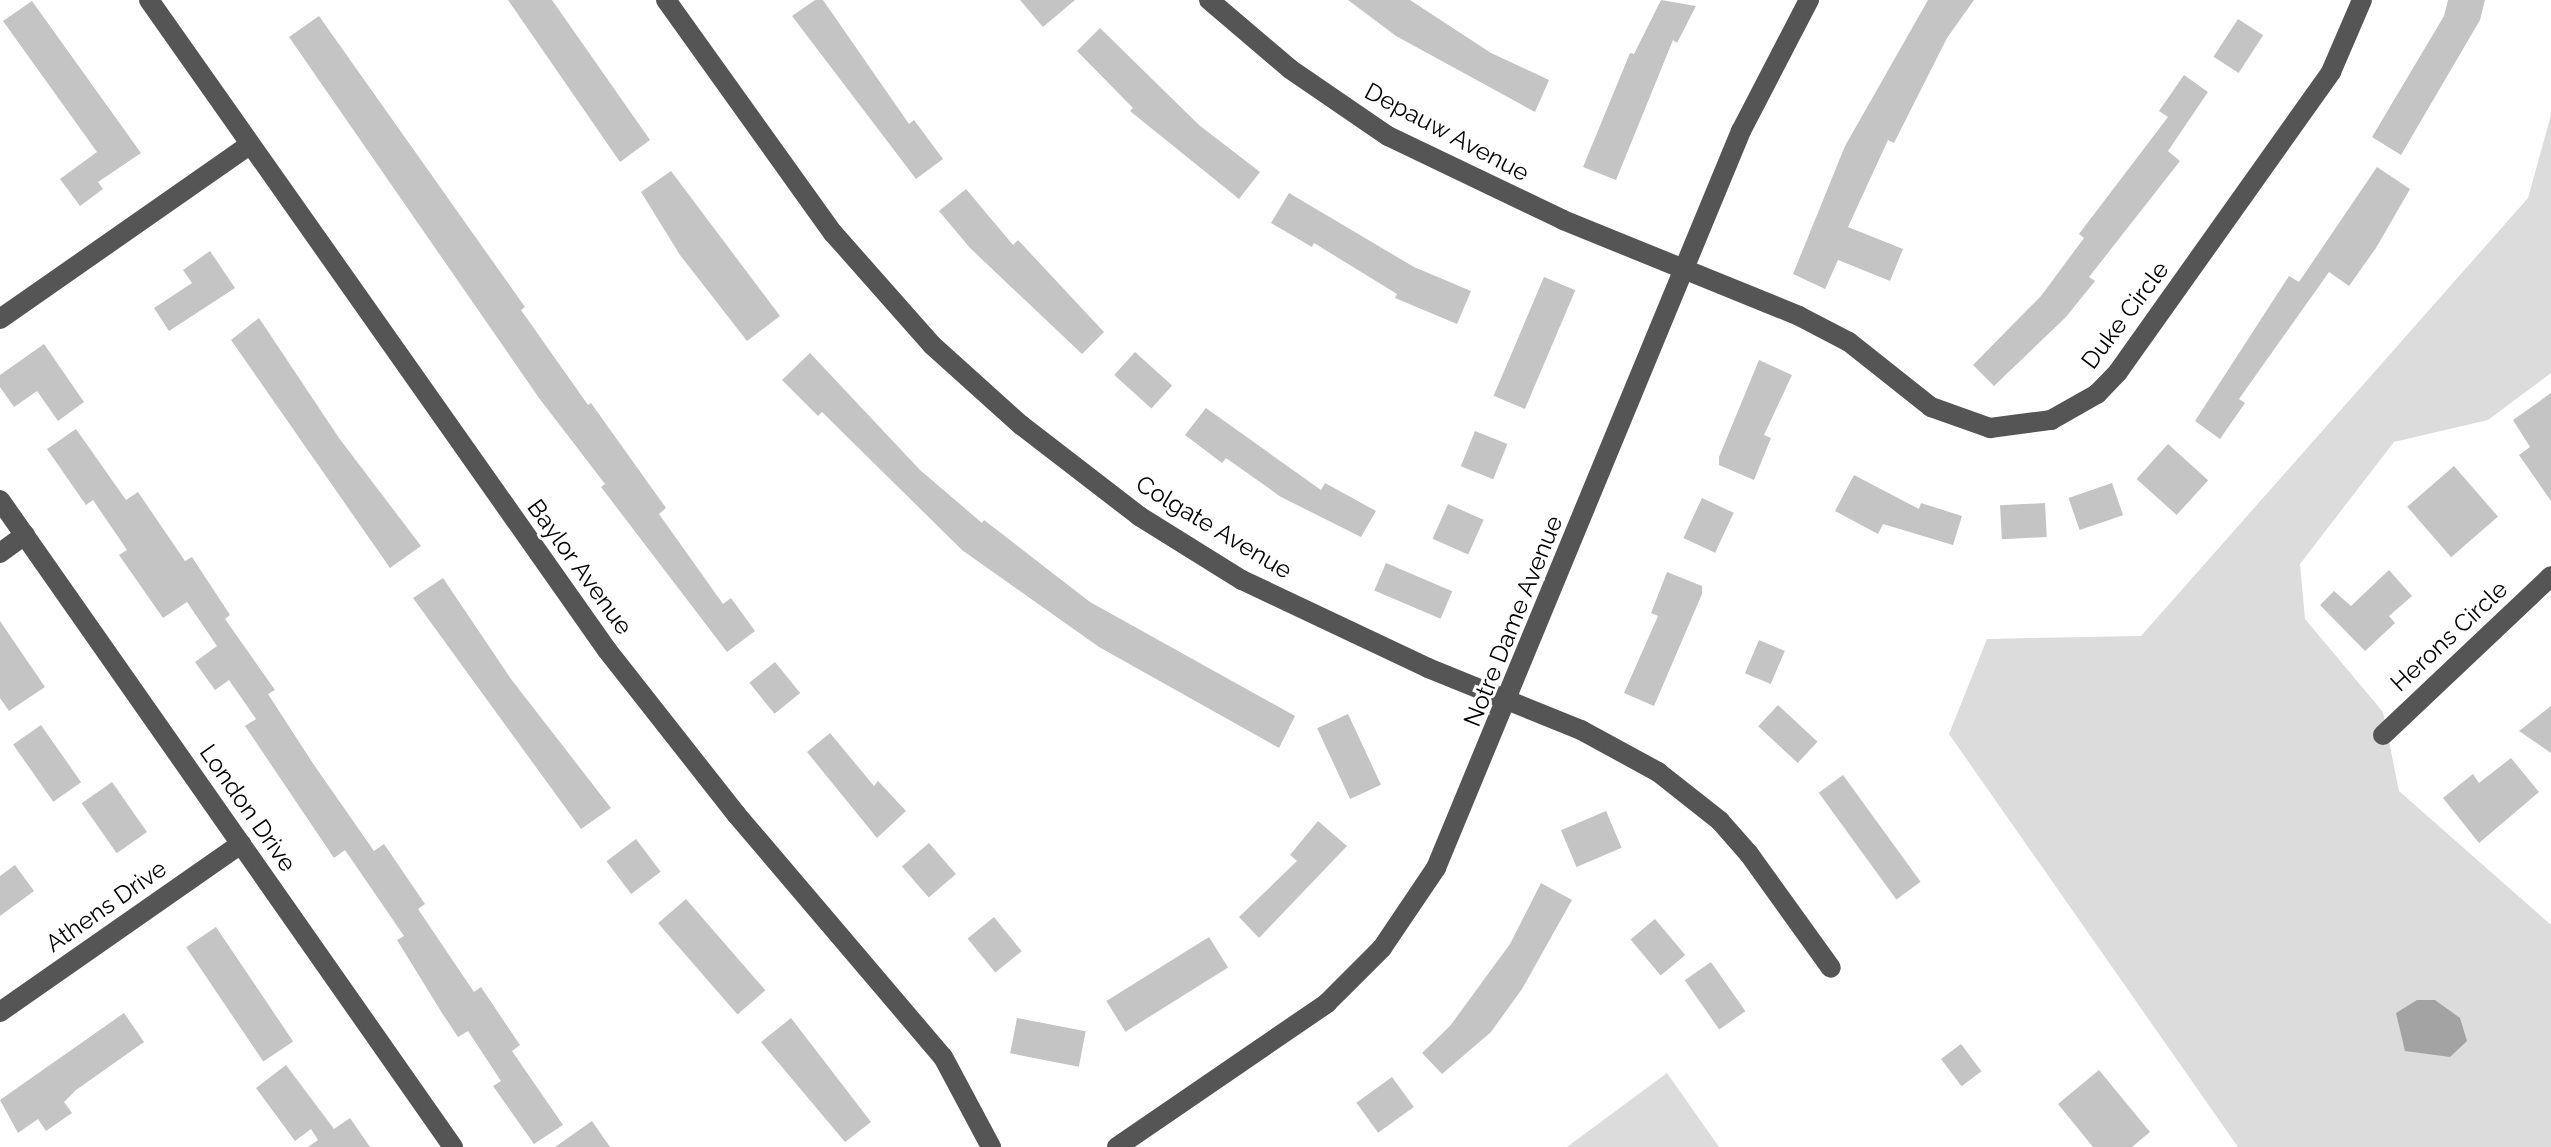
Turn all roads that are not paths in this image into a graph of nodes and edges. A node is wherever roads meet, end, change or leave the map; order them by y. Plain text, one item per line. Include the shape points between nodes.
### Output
1 (149, 0) edge
2 (666, 0) edge
3 (1209, 0) edge
4 (1809, 0) edge
5 (2362, 0) edge
6 (249, 145) junction
7 (1685, 270) junction
8 (0, 319) edge
9 (0, 500) edge
10 (25, 535) junction
11 (0, 553) edge
12 (2551, 576) edge
13 (1508, 700) junction
14 (2383, 735) dead end
15 (241, 844) junction
16 (1831, 968) dead end
17 (0, 1012) edge
18 (453, 1147) edge
19 (991, 1147) edge
20 (1117, 1147) edge

1 - 6 street, Baylor Avenue
2 - 13 street, Colgate Avenue via 833,233 932,345 1021,425 1139,516 1242,580
3 - 7 street, Depauw Avenue via 1290,69 1388,136 1467,177
4 - 7 street, Notre Dame Avenue via 1758,95
5 - 7 street, Duke Circle via 2331,72 2146,335 2097,394 2051,420 1990,428 1957,420 1931,407 1849,342
6 - 8 street
6 - 19 street, Baylor Avenue via 607,650 736,814 943,1057
7 - 13 street, Notre Dame Avenue
9 - 10 street, London Drive
10 - 11 street
10 - 15 street, London Drive
12 - 14 street, Herons Circle
13 - 16 street, Colgate Avenue via 1622,751 1690,795 1749,854
13 - 20 street, Notre Dame Avenue via 1436,868 1382,948 1327,1003
15 - 17 street, Athens Drive
15 - 18 street, London Drive

